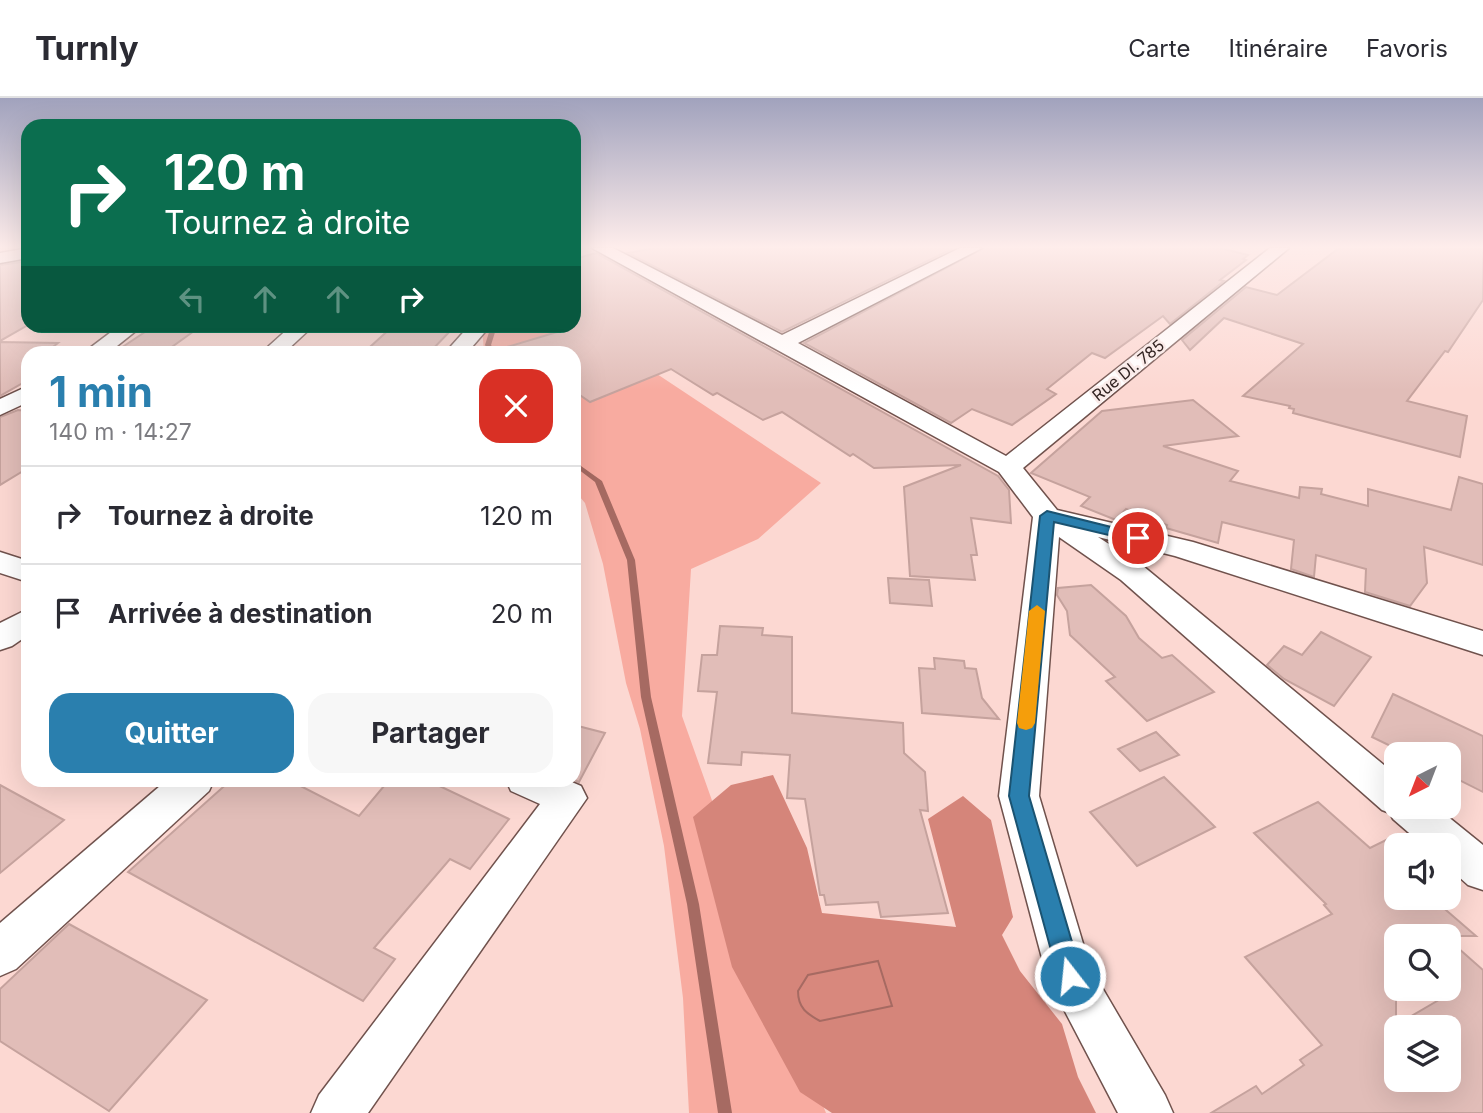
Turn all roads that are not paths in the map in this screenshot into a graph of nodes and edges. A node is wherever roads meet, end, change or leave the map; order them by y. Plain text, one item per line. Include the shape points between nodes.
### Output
1 (691, 295) edge
2 (878, 295) edge
3 (1222, 295) edge
4 (122, 333) edge
5 (295, 333) edge
6 (474, 333) edge
7 (782, 343) junction
8 (103, 346) edge
9 (279, 346) edge
10 (461, 346) edge
11 (21, 397) edge
12 (0, 408) edge
13 (1007, 467) junction
14 (1047, 516) junction
15 (0, 562) edge
16 (21, 570) edge
17 (21, 624) edge
18 (0, 638) edge
19 (1483, 643) edge
20 (187, 787) edge
21 (541, 787) edge
22 (1384, 788) edge
23 (1421, 819) edge
24 (1483, 871) edge
25 (0, 953) edge
26 (337, 1113) edge
27 (1147, 1113) edge

1 - 7 street
2 - 7 street
3 - 13 street, Rue DI. 785
4 - 8 street
5 - 9 street
6 - 10 street
7 - 13 street
11 - 12 street
13 - 14 street
14 - 19 street via 1183,549
14 - 22 street via 1132,573
14 - 27 street via 1019,796 1070,976
15 - 16 street
17 - 18 street
20 - 25 street
21 - 26 street via 567,798
23 - 24 street

